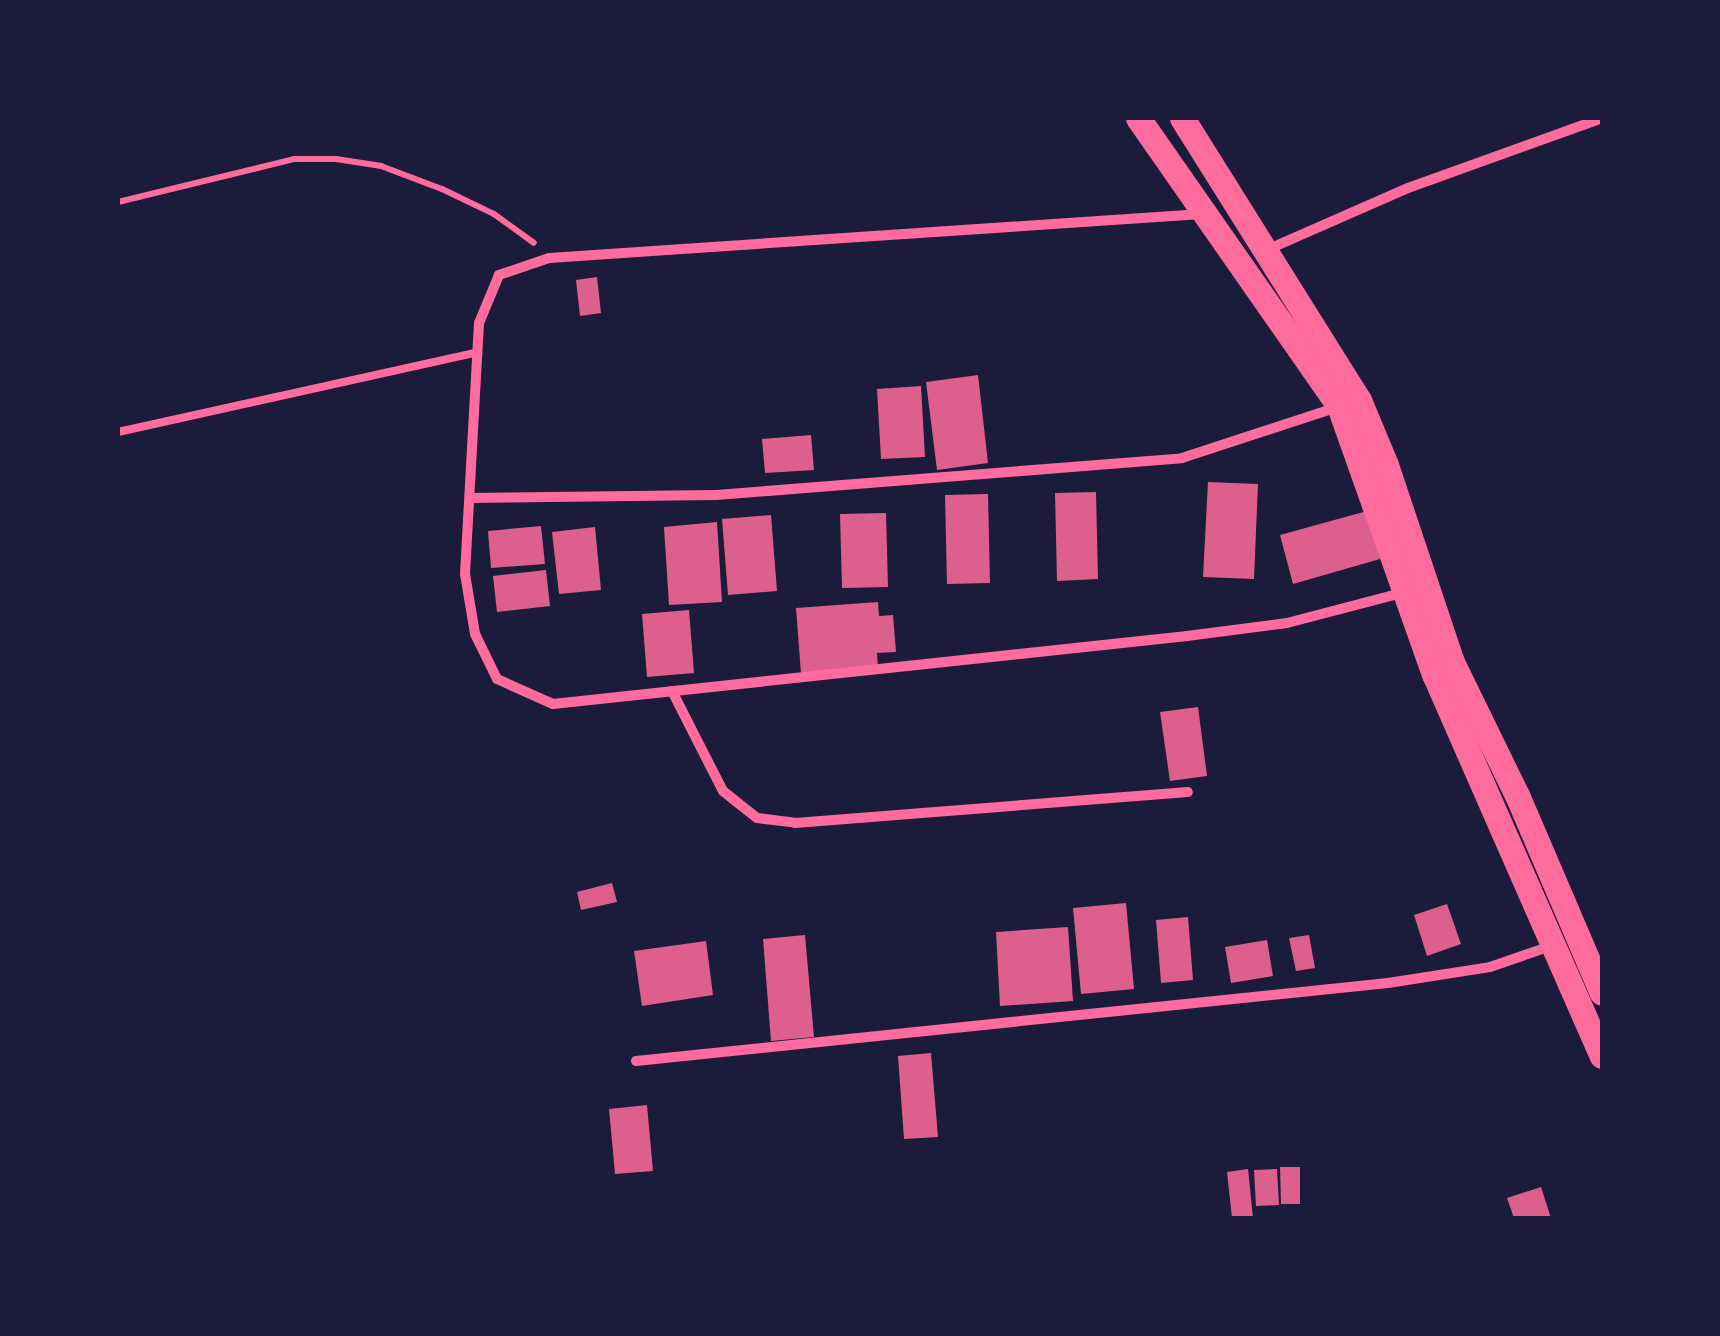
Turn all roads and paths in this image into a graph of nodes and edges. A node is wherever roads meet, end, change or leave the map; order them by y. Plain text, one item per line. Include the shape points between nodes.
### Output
1 (1138, 118) edge
2 (1182, 118) edge
3 (1602, 118) edge
4 (118, 202) edge
5 (1203, 214) junction
6 (1267, 250) junction
7 (550, 258) junction
8 (1241, 263) junction
9 (478, 352) junction
10 (1349, 403) junction
11 (118, 432) edge
12 (470, 498) junction
13 (1418, 588) junction
14 (672, 692) junction
15 (1188, 792) dead end
16 (1566, 940) junction
17 (1602, 993) edge
18 (1592, 1005) edge
19 (1602, 1056) edge
20 (636, 1060) dead end

1 - 5 main road
2 - 6 main road
3 - 6 street via 1408,188
4 - 7 path via 294,159 336,159 382,166 494,214
5 - 7 street
5 - 8 main road
6 - 8 street
6 - 10 main road
7 - 9 street via 498,275 479,323
8 - 10 main road
9 - 11 lane
9 - 12 street
10 - 12 street via 1182,458 716,495
10 - 13 main road
12 - 14 street via 468,589 475,634 497,679 553,704
13 - 14 street via 1287,623
13 - 16 main road
14 - 15 street via 722,791 757,818 795,823
16 - 17 main road
16 - 18 main road
16 - 20 street via 1490,966 1388,983
18 - 19 main road

